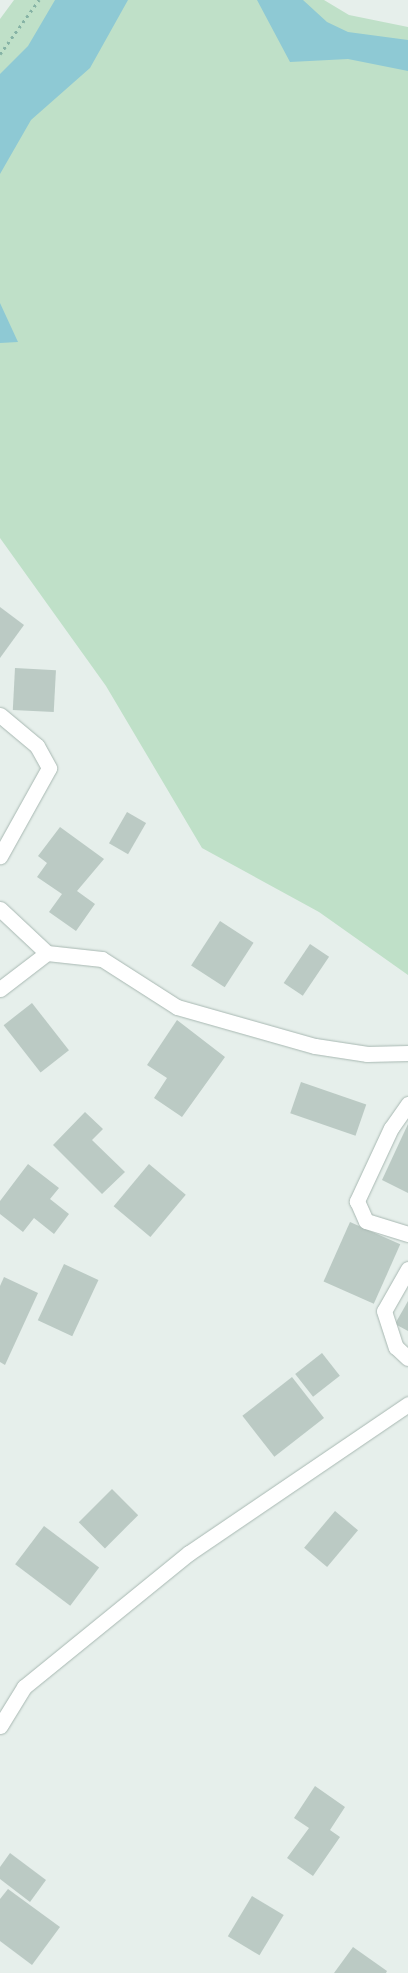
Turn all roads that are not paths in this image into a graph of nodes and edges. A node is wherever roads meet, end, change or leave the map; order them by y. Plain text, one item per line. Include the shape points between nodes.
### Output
1 (0, 714) edge
2 (0, 856) edge
3 (0, 909) edge
4 (47, 953) junction
5 (0, 989) edge
6 (408, 1053) edge
7 (408, 1104) edge
8 (408, 1234) edge
9 (408, 1269) edge
10 (408, 1358) edge
11 (408, 1404) edge
12 (0, 1726) edge

1 - 2 street via 37,746 49,768
3 - 4 street
4 - 5 street
4 - 6 street via 102,959 177,1007 254,1030 367,1054
7 - 8 street via 391,1128 357,1201 366,1221
9 - 10 street via 384,1311 396,1347
11 - 12 street via 189,1553 24,1687

